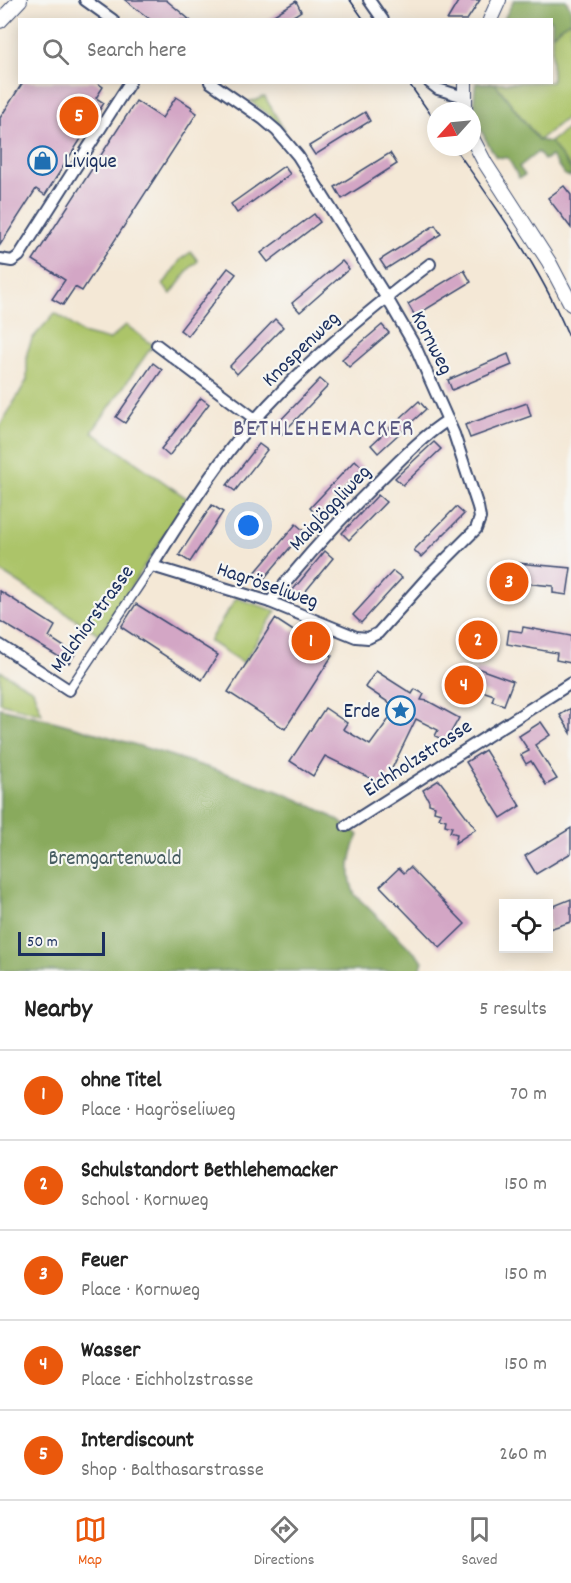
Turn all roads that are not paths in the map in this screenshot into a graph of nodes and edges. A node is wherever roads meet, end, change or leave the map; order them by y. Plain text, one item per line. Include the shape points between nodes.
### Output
1 (20, 0) edge
2 (86, 0) edge
3 (369, 0) edge
4 (499, 0) edge
5 (110, 18) edge
6 (382, 18) edge
7 (491, 18) edge
8 (0, 21) edge
9 (129, 84) edge
10 (213, 84) edge
11 (432, 84) edge
12 (465, 84) edge
13 (461, 102) edge
14 (464, 102) edge
15 (481, 156) edge
16 (0, 259) edge
17 (430, 264) dead end
18 (387, 297) junction
19 (571, 304) edge
20 (157, 345) dead end
21 (255, 419) junction
22 (448, 420) junction
23 (152, 566) junction
24 (270, 602) junction
25 (371, 637) joint
26 (0, 645) edge
27 (571, 683) edge
28 (69, 690) joint
29 (346, 826) dead end

1 - 8 street
2 - 5 street
3 - 6 street
4 - 7 street
9 - 16 street via 19,256 12,261
10 - 18 street, Kornweg via 263,118 285,140
11 - 13 street
12 - 14 street
15 - 19 street via 549,261
17 - 18 street, Knospenweg
18 - 21 street, Knospenweg via 322,351
18 - 22 street, Kornweg via 416,348
20 - 21 street
21 - 23 street, Knospenweg via 204,484
22 - 24 street, Maiglöggliweg via 368,491
22 - 25 street, Kornweg via 479,511 478,525
23 - 24 street, Hagröseliweg
23 - 28 street, Melchiorstrasse
24 - 25 street, Hagröseliweg via 356,637
26 - 28 street, Melchiorstrasse
27 - 29 street, Eichholzstrasse

